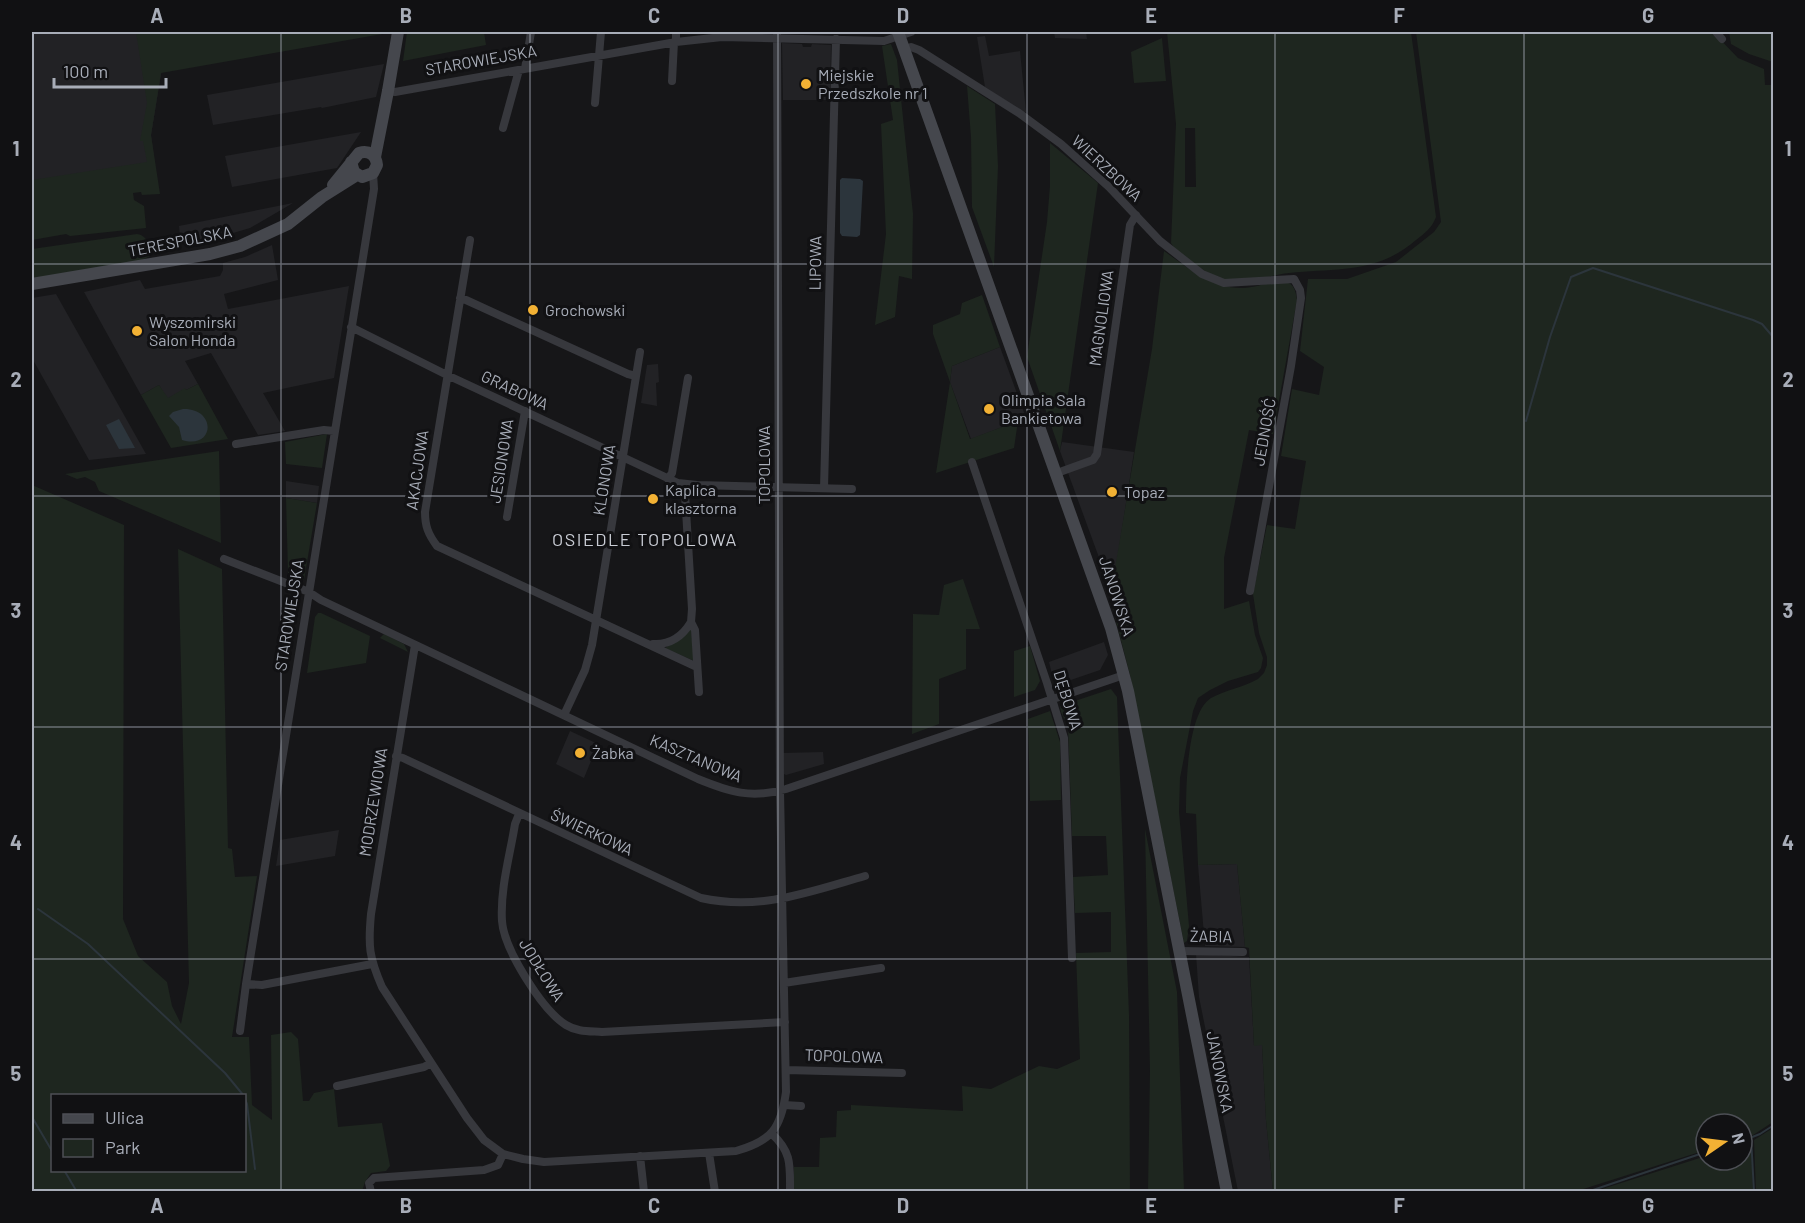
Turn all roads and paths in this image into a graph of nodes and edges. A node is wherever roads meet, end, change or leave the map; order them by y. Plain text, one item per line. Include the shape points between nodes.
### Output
1 (398, 32) edge
2 (531, 32) edge
3 (602, 32) edge
4 (676, 32) edge
5 (1716, 32) edge
6 (903, 33) edge
7 (777, 34) edge
8 (836, 39) junction
9 (1722, 39) dead end
10 (675, 42) junction
11 (904, 49) junction
12 (599, 56) junction
13 (522, 69) junction
14 (672, 81) dead end
15 (388, 91) junction
16 (595, 104) dead end
17 (503, 128) dead end
18 (369, 154) junction
19 (351, 162) junction
20 (364, 175) junction
21 (322, 197) junction
22 (1136, 215) junction
23 (470, 240) dead end
24 (1294, 279) joint
25 (32, 284) edge
26 (460, 298) junction
27 (351, 327) junction
28 (640, 352) dead end
29 (447, 375) junction
30 (636, 376) junction
31 (688, 378) dead end
32 (525, 411) junction
33 (334, 431) junction
34 (236, 444) dead end
35 (623, 457) junction
36 (972, 462) dead end
37 (1057, 473) junction
38 (668, 479) junction
39 (687, 485) junction
40 (779, 487) junction
41 (824, 488) junction
42 (852, 489) dead end
43 (507, 516) dead end
44 (224, 559) dead end
45 (1250, 591) dead end
46 (309, 592) junction
47 (596, 620) junction
48 (691, 622) junction
49 (646, 644) junction
50 (415, 645) junction
51 (697, 667) junction
52 (1124, 675) junction
53 (699, 692) dead end
54 (1051, 698) junction
55 (564, 715) junction
56 (396, 756) junction
57 (780, 791) junction
58 (519, 814) junction
59 (865, 876) dead end
60 (783, 899) junction
61 (1179, 951) junction
62 (1243, 952) dead end
63 (1072, 958) dead end
64 (372, 964) junction
65 (881, 968) dead end
66 (784, 983) junction
67 (246, 984) junction
68 (785, 1022) junction
69 (240, 1031) dead end
70 (431, 1063) junction
71 (786, 1070) junction
72 (902, 1073) dead end
73 (337, 1086) dead end
74 (784, 1105) junction
75 (801, 1106) dead end
76 (772, 1134) junction
77 (709, 1153) junction
78 (503, 1154) junction
79 (640, 1156) junction
80 (371, 1191) edge
81 (644, 1191) edge
82 (715, 1191) edge
83 (790, 1191) edge
84 (1227, 1191) edge

1 - 15 main road
2 - 13 street
3 - 12 street
4 - 10 street
5 - 9 street
6 - 8 street, STAROWIEJSKA via 884,41
6 - 11 main road, JANOWSKA
7 - 8 street, STAROWIEJSKA
7 - 10 street, STAROWIEJSKA
7 - 40 street, TOPOLOWA
8 - 41 street, LIPOWA
10 - 12 street, STAROWIEJSKA
10 - 14 street
11 - 22 street, WIERZBOWA via 919,50 1019,113 1061,144
11 - 37 main road, JANOWSKA
12 - 13 street, STAROWIEJSKA
12 - 16 street
13 - 15 street, STAROWIEJSKA
13 - 17 street
15 - 18 main road
18 - 19 main road via 356,155
18 - 20 main road via 377,165
19 - 20 main road via 353,170
19 - 21 main road, TERESPOLSKA
20 - 21 main road, TERESPOLSKA
20 - 27 street, STAROWIEJSKA via 370,203
21 - 25 main road, TERESPOLSKA via 288,224 240,246
22 - 24 street, WIERZBOWA via 1169,249 1215,280 1238,284
22 - 37 street, MAGNOLIOWA via 1130,225 1097,454 1093,460
23 - 26 street, AKACJOWA
24 - 45 street, JEDNOŚĆ via 1301,292 1291,366
26 - 29 street, AKACJOWA
26 - 30 street
27 - 29 street, GRABOWA
27 - 33 street, STAROWIEJSKA
28 - 30 street, KLONOWA
29 - 32 street, GRABOWA
29 - 47 street, AKACJOWA via 425,512 429,535 437,546
30 - 35 street, KLONOWA
31 - 38 street
32 - 35 street, GRABOWA
32 - 43 street, JESIONOWA
33 - 34 street
33 - 46 street, STAROWIEJSKA
35 - 38 street, GRABOWA
35 - 47 street, KLONOWA
36 - 54 street, DĘBOWA
37 - 52 main road, JANOWSKA via 1104,605
38 - 39 street, GRABOWA
39 - 40 street, GRABOWA
39 - 48 street
40 - 41 street, GRABOWA
40 - 57 street, TOPOLOWA
41 - 42 street, GRABOWA
44 - 46 street, KASZTANOWA
46 - 50 street, KASZTANOWA
46 - 67 street, STAROWIEJSKA
47 - 49 street, AKACJOWA
47 - 55 street, KLONOWA via 585,670
48 - 49 street via 676,639
48 - 51 street
49 - 51 street, AKACJOWA
50 - 55 street, KASZTANOWA
50 - 56 street, MODRZEWIOWA
51 - 53 street
52 - 54 street, KASZTANOWA
52 - 61 main road, JANOWSKA
54 - 57 street, KASZTANOWA
54 - 63 street, DĘBOWA via 1064,738
55 - 57 street, KASZTANOWA via 721,789 752,795
56 - 58 street, ŚWIERKOWA
56 - 64 street, MODRZEWIOWA via 371,914
57 - 60 street, TOPOLOWA
58 - 60 street, ŚWIERKOWA via 701,898 748,904
58 - 68 street, JODŁOWA via 502,923 513,956 554,1017 581,1031 602,1032
59 - 60 street
60 - 66 street, TOPOLOWA
61 - 62 street, ŻABIA
61 - 84 main road, JANOWSKA
64 - 67 street via 262,985
64 - 70 street, MODRZEWIOWA via 382,987
65 - 66 street
66 - 68 street, TOPOLOWA
67 - 69 street, STAROWIEJSKA
68 - 71 street, TOPOLOWA
70 - 73 street
70 - 78 street, MODRZEWIOWA via 484,1140
71 - 72 street, TOPOLOWA
71 - 74 street, TOPOLOWA
74 - 75 street
74 - 76 street, TOPOLOWA
76 - 77 street, MODRZEWIOWA via 736,1151
76 - 83 street via 787,1152
77 - 79 street, MODRZEWIOWA
77 - 82 street
78 - 79 street, MODRZEWIOWA via 544,1162
78 - 80 street via 495,1167 484,1170 374,1178 369,1183
79 - 81 street

